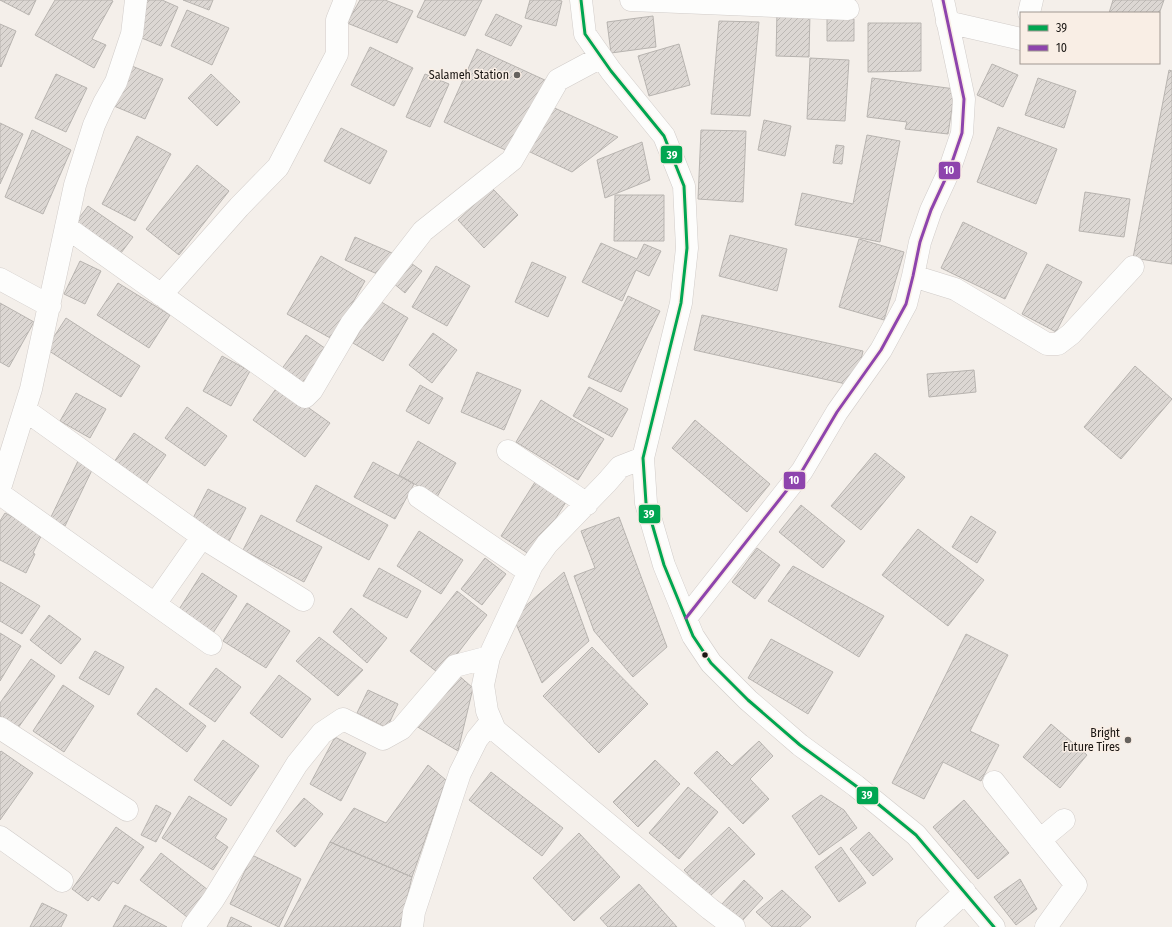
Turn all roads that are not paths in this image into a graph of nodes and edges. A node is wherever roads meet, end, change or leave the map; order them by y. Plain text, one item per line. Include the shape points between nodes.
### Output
1 (136, 0) edge
2 (345, 0) edge
3 (581, 0) edge
4 (631, 0) edge
5 (942, 0) edge
6 (1032, 0) edge
7 (848, 9) dead end
8 (1029, 12) edge
9 (947, 22) junction
10 (1020, 39) edge
11 (601, 57) junction
12 (66, 227) junction
13 (1133, 267) dead end
14 (913, 276) junction
15 (0, 279) edge
16 (161, 295) junction
17 (50, 306) junction
18 (25, 410) junction
19 (508, 451) dead end
20 (643, 458) junction
21 (0, 488) edge
22 (0, 494) edge
23 (419, 497) dead end
24 (587, 504) junction
25 (202, 537) junction
26 (529, 572) junction
27 (303, 600) dead end
28 (155, 604) junction
29 (686, 618) junction
30 (211, 644) dead end
31 (490, 656) junction
32 (491, 722) junction
33 (0, 728) edge
34 (994, 782) dead end
35 (127, 810) dead end
36 (1064, 820) dead end
37 (0, 837) edge
38 (1040, 840) junction
39 (62, 881) dead end
40 (965, 892) junction
41 (193, 927) edge
42 (412, 927) edge
43 (734, 927) edge
44 (927, 927) edge
45 (994, 927) edge
46 (1046, 927) edge

1 - 12 street via 132,34 116,82 94,125 75,185
2 - 16 street via 337,20 337,54 278,167
3 - 11 street via 585,34
4 - 7 street
5 - 9 street
6 - 8 street
9 - 10 street
9 - 14 street via 964,99 962,133 920,242
11 - 16 street via 558,80 512,160 423,231 351,324 305,398
11 - 20 street via 664,136 684,186 686,248 681,303
12 - 16 street
12 - 17 street
13 - 14 street via 1071,334 1058,344 1048,344 955,290
14 - 29 street via 906,304 881,350 837,412 802,471
15 - 17 street
17 - 18 street
18 - 21 street
18 - 25 street
19 - 24 street
20 - 24 street via 620,467
20 - 29 street via 646,503 664,565
22 - 28 street
23 - 26 street
24 - 26 street via 547,544
25 - 27 street
25 - 28 street
26 - 31 street
28 - 30 street
29 - 40 street via 693,636 711,663 748,700 800,745 916,834
31 - 32 street via 483,685
31 - 41 street via 454,666 401,729 383,738 344,719 322,733 297,764 213,900
32 - 42 street via 477,739 460,773 414,912
32 - 43 street via 496,730 536,765
33 - 35 street
34 - 38 street
36 - 38 street
37 - 39 street
38 - 46 street via 1076,885
40 - 44 street
40 - 45 street

